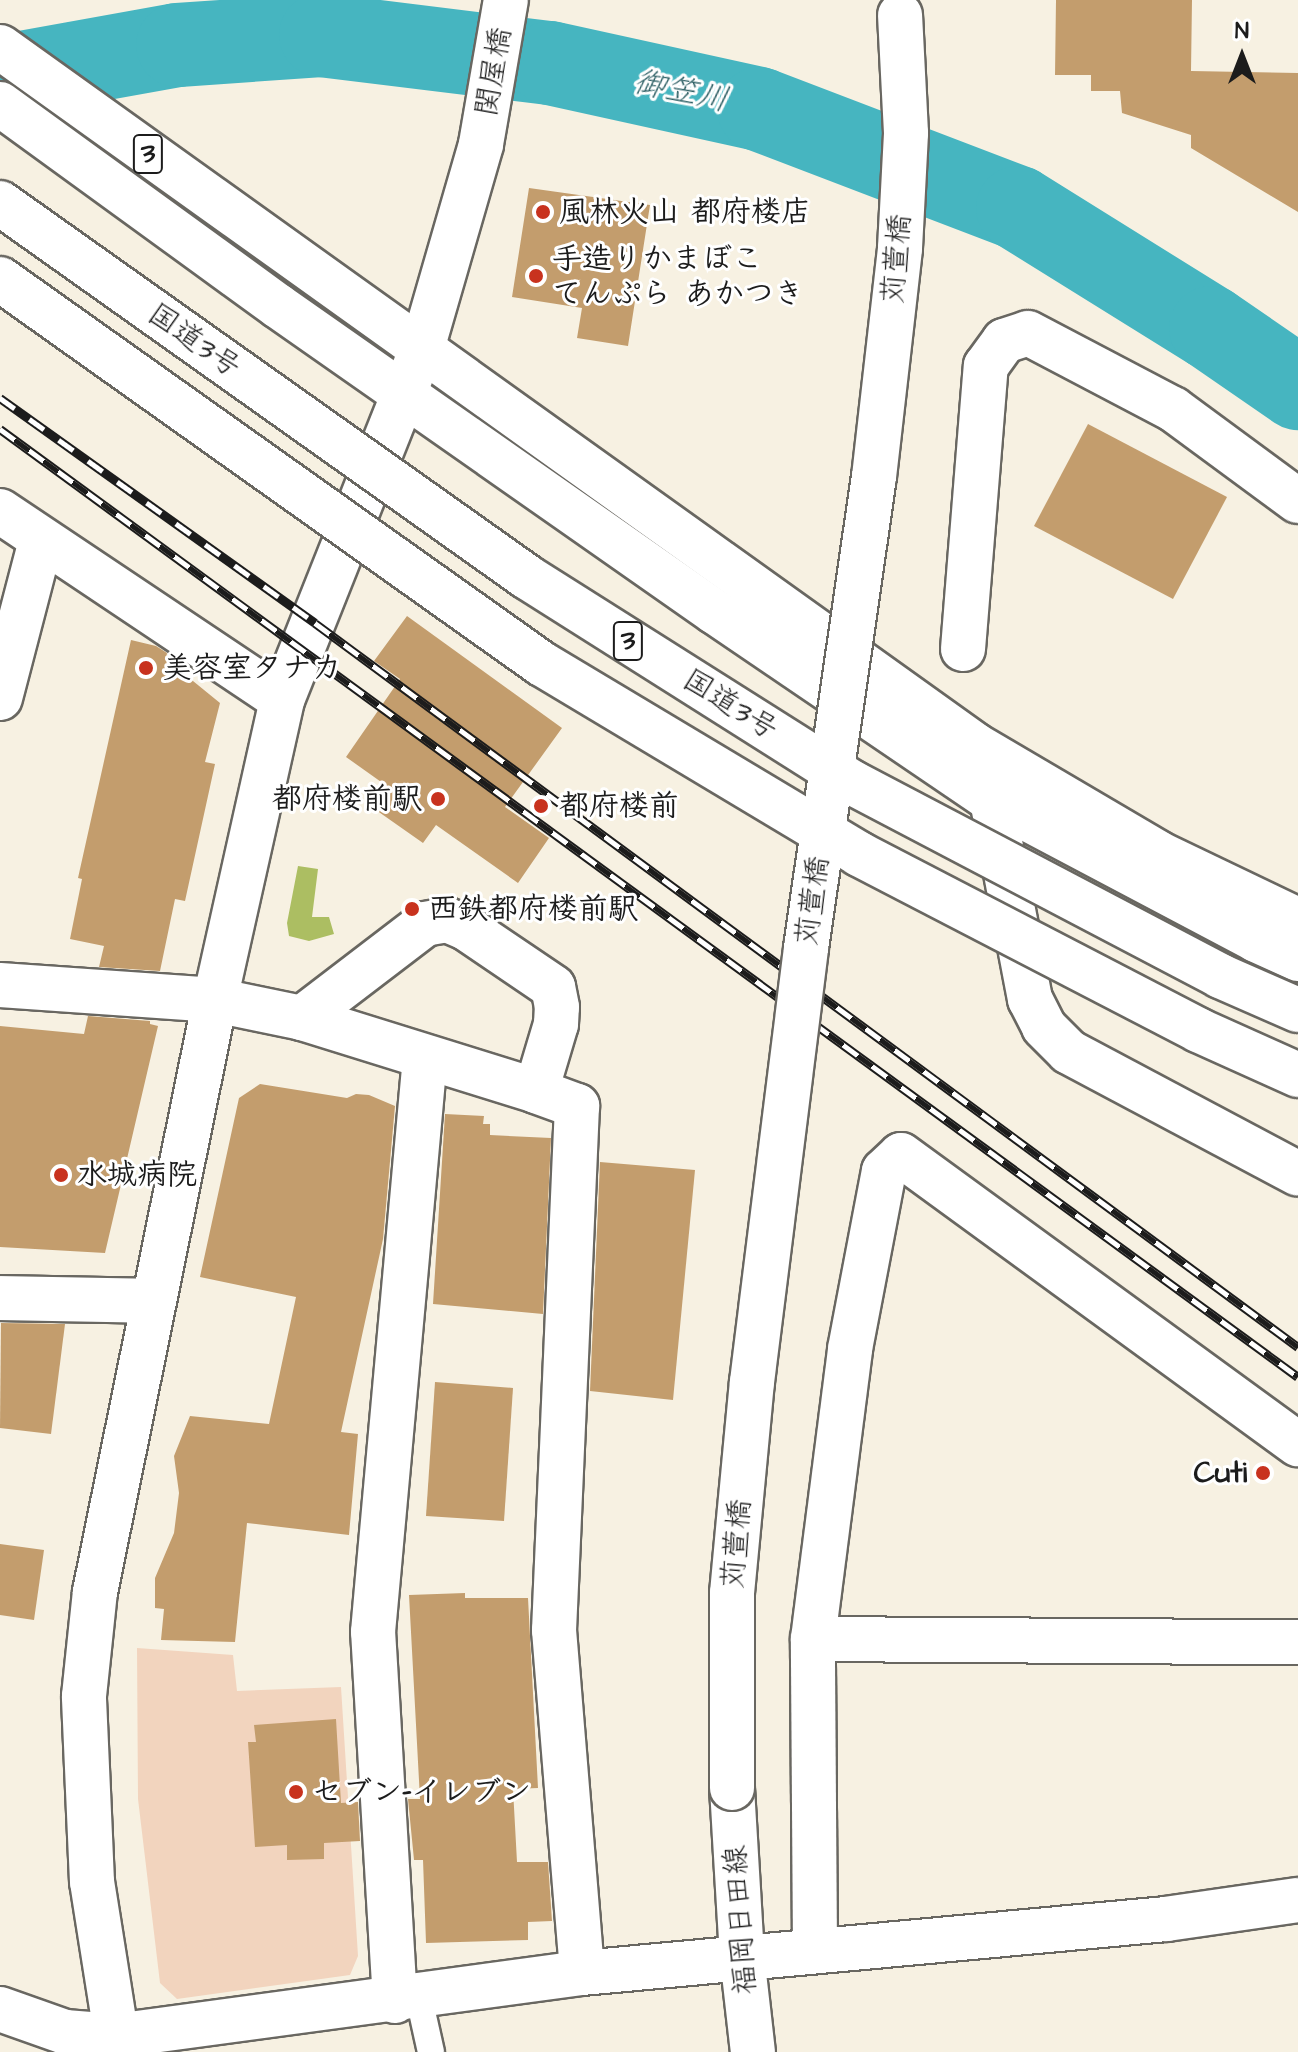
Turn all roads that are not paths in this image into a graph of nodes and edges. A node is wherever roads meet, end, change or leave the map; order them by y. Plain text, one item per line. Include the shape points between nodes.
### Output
1 (506, 0) edge
2 (898, 8) edge
3 (0, 47) edge
4 (0, 104) edge
5 (0, 203) edge
6 (0, 279) edge
7 (422, 349) junction
8 (406, 393) junction
9 (1298, 501) edge
10 (0, 511) edge
11 (41, 541) junction
12 (963, 649) dead end
13 (0, 698) edge
14 (282, 700) junction
15 (992, 800) junction
16 (1298, 920) edge
17 (1298, 959) edge
18 (0, 985) edge
19 (215, 1000) junction
20 (1298, 1010) edge
21 (302, 1018) junction
22 (425, 1057) junction
23 (1298, 1075) edge
24 (536, 1091) junction
25 (1298, 1174) edge
26 (0, 1298) edge
27 (153, 1301) junction
28 (1298, 1444) edge
29 (813, 1639) junction
30 (1298, 1642) edge
31 (732, 1788) joint
32 (1298, 1900) edge
33 (815, 1949) junction
34 (742, 1956) junction
35 (582, 1973) junction
36 (407, 2000) junction
37 (0, 2009) edge
38 (117, 2044) edge
39 (431, 2052) edge
40 (753, 2052) edge

1 - 7 main road, 関屋橋 via 481,144
2 - 31 main road, 苅萱橋, bridge via 906,133 900,248 752,1382 732,1593
3 - 7 main road, 3
4 - 8 main road, 3
5 - 20 main road, 国道3号 / 3, bridge via 527,577 840,774 1220,976
6 - 23 main road, 国道3号 / 3, bridge via 542,664 859,854 1198,1030
7 - 8 main road, 関屋橋
7 - 16 main road, 3 via 975,745 1158,853
8 - 14 main road, 関屋橋
8 - 15 main road, 3
9 - 12 main road via 1173,409 1028,333 1004,341 986,366
10 - 11 main road
11 - 13 main road
11 - 14 main road
14 - 19 main road, 関屋橋
15 - 17 main road, 3
15 - 25 main road via 1030,999 1044,1027 1069,1052
18 - 19 main road
19 - 21 main road
19 - 27 main road, 関屋橋
21 - 22 main road
21 - 24 main road via 425,924 447,920 553,987 556,1024
22 - 24 main road
22 - 36 main road via 373,1632
24 - 35 main road via 577,1106 554,1630
26 - 27 main road
27 - 38 main road, 関屋橋 via 95,1592 84,1696 92,1882
28 - 29 main road via 901,1155 884,1171 850,1349
29 - 30 main road
29 - 33 main road
31 - 34 main road, 福岡日田線
32 - 33 main road via 1166,1919
33 - 34 main road
34 - 35 main road
34 - 40 main road, 福岡日田線
35 - 36 main road
36 - 38 main road
36 - 39 lane
37 - 38 main road

